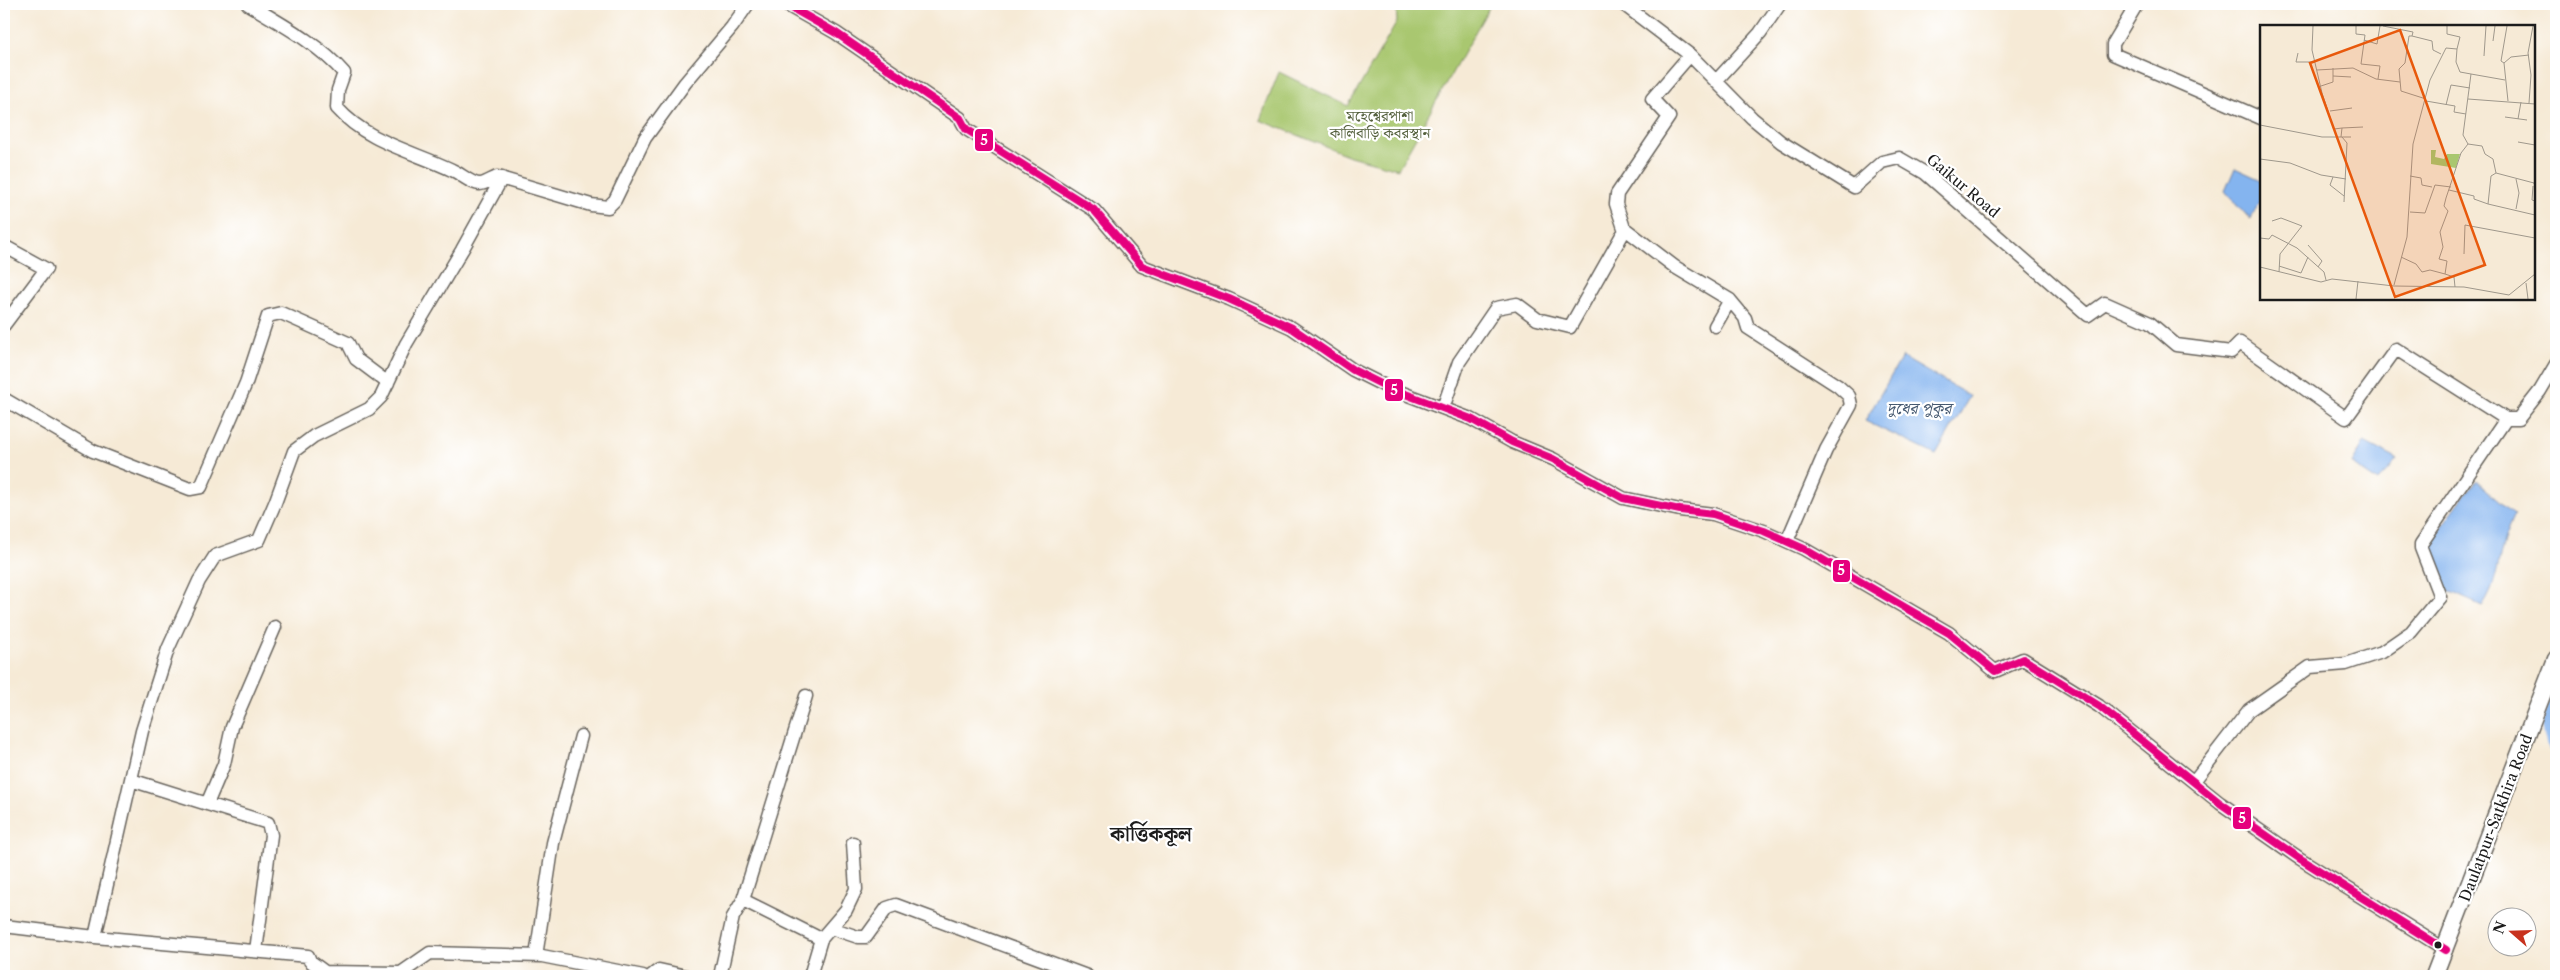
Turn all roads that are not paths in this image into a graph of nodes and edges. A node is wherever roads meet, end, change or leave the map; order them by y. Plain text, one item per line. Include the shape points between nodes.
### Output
1 (248, 4) edge
2 (748, 4) edge
3 (785, 4) edge
4 (1623, 4) edge
5 (1780, 4) edge
6 (2137, 4) edge
7 (1690, 55) junction
8 (1716, 81) junction
9 (2260, 118) edge
10 (502, 178) junction
11 (1622, 235) dead end
12 (4, 246) edge
13 (1730, 300) junction
14 (4, 325) edge
15 (1715, 326) dead end
16 (2556, 364) edge
17 (388, 383) junction
18 (4, 399) edge
19 (1443, 408) junction
20 (2506, 419) junction
21 (1787, 541) junction
22 (275, 627) dead end
23 (2556, 659) edge
24 (806, 696) dead end
25 (581, 736) dead end
26 (131, 780) junction
27 (2194, 781) junction
28 (207, 804) junction
29 (853, 843) dead end
30 (743, 900) junction
31 (831, 928) junction
32 (5, 930) edge
33 (94, 937) junction
34 (822, 939) junction
35 (2446, 950) junction
36 (256, 951) junction
37 (536, 956) junction
38 (642, 976) edge
39 (651, 976) edge
40 (686, 976) edge
41 (720, 976) edge
42 (810, 976) edge
43 (1087, 976) edge
44 (2434, 976) edge

1 - 10 street via 289,29 344,73 338,90 337,108 349,122 376,139 437,163 475,183
2 - 10 street via 645,138 615,200 608,207 591,205
3 - 19 street via 836,33 960,118 966,129 1094,210 1142,266 1229,299 1292,328 1353,370
4 - 7 street
5 - 8 street via 1760,33
6 - 9 street via 2113,44 2113,54
7 - 8 street
7 - 13 street via 1652,99 1669,117 1617,194 1616,204 1624,228 1675,266
8 - 20 street, Gaikur Road via 1781,142 1854,187 1882,162 1899,158 1925,173 2088,315 2105,303 2150,324 2176,345 2231,352 2240,343 2346,418 2396,349
10 - 17 street via 406,344
11 - 19 street via 1570,327 1537,319 1517,304 1496,308 1459,362
12 - 14 street via 46,269
13 - 15 street
13 - 21 street via 1745,318 1748,328 1838,386 1849,396 1852,405 1826,450
16 - 20 street via 2518,418
17 - 18 street via 356,359 348,344 281,313 268,316 246,382 211,467 201,487 190,489 93,451
17 - 26 street via 381,397 369,408 314,436 294,451 259,540 215,556 199,581 168,649 142,730
19 - 21 street via 1553,459 1623,498 1713,514
20 - 27 street via 2421,544 2440,597 2411,632 2382,652 2346,664 2310,667 2249,710
21 - 27 street via 1949,633 1996,671 2023,659 2099,706
22 - 28 street via 232,727 224,764
23 - 35 main road, Daulatpur-Satkhira Road
24 - 30 street
25 - 37 street via 553,843
26 - 28 street
26 - 33 street
27 - 35 street via 2299,858
28 - 36 street via 268,823 271,835
29 - 31 street via 856,889 846,910
30 - 34 street
30 - 41 street via 733,917
31 - 34 street
31 - 43 street via 866,937 887,908 896,905
32 - 33 street
33 - 36 street
34 - 42 street
35 - 44 main road, Daulatpur-Satkhira Road
36 - 37 street via 308,956 325,972 401,973 430,953
37 - 38 street
39 - 40 street via 659,970

